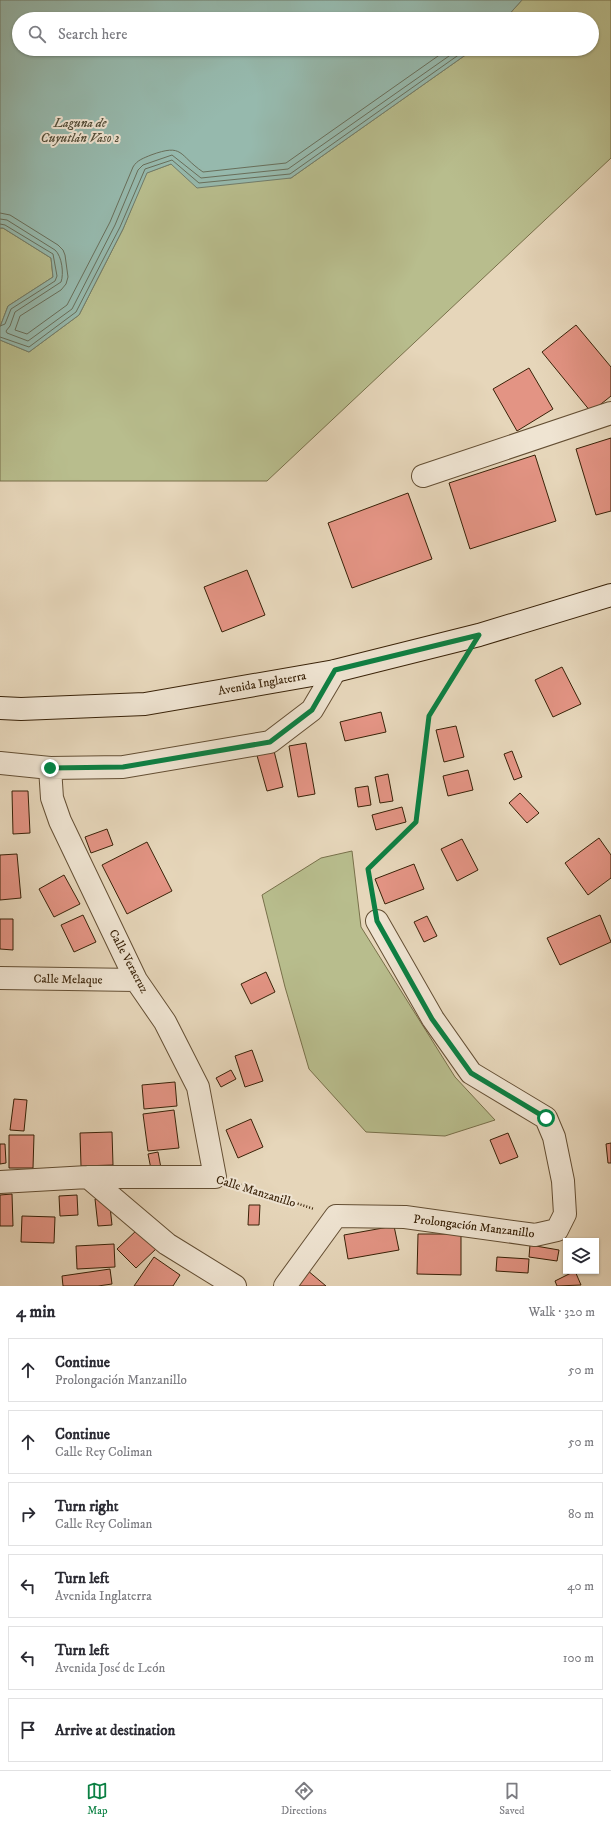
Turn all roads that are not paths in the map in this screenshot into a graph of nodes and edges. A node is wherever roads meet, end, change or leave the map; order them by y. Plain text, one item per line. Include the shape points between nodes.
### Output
1 (611, 413) edge
2 (422, 476) dead end
3 (611, 595) edge
4 (335, 670) junction
5 (0, 708) edge
6 (0, 763) edge
7 (50, 768) junction
8 (377, 921) road end
9 (0, 978) edge
10 (136, 980) junction
11 (88, 1177) junction
12 (215, 1177) joint
13 (0, 1182) edge
14 (235, 1286) edge
15 (285, 1286) edge

1 - 2 street
3 - 4 street, Avenida Inglaterra via 479,635
4 - 5 street, Avenida Inglaterra via 144,704
4 - 7 street via 312,710 270,742 123,767
6 - 7 street
7 - 10 street, Calle Veracruz via 52,798 60,821
8 - 15 street, Prolongación Manzanillo via 432,1019 471,1073 546,1118 554,1138 563,1181 565,1214 557,1230 535,1235 404,1217 336,1216
9 - 10 street, Calle Melaque
10 - 12 street, Calle Veracruz via 165,1022 198,1087
11 - 12 street, Calle Manzanillo
11 - 13 street, Calle Manzanillo
11 - 14 street via 167,1244

